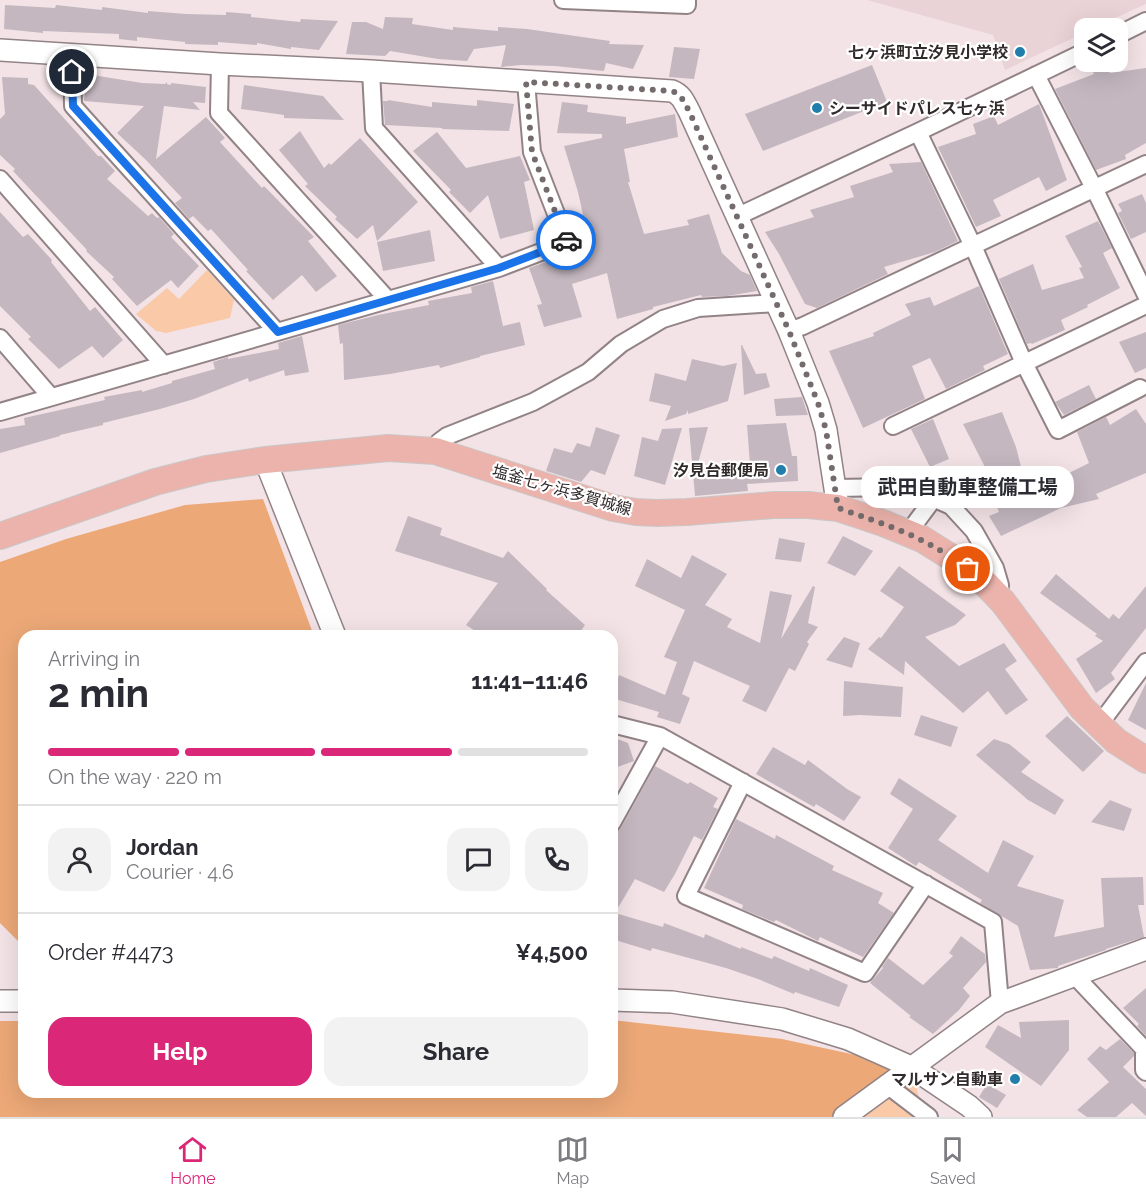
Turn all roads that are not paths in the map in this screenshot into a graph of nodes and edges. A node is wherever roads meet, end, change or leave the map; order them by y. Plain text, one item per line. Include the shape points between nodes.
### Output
1 (563, 0) edge
2 (687, 0) edge
3 (587, 1) edge
4 (1146, 21) edge
5 (1128, 30) edge
6 (0, 50) edge
7 (72, 54) junction
8 (1074, 57) edge
9 (220, 64) junction
10 (371, 71) junction
11 (1036, 75) junction
12 (526, 82) junction
13 (918, 132) junction
14 (1146, 164) edge
15 (0, 179) edge
16 (1094, 188) junction
17 (736, 217) junction
18 (973, 246) junction
19 (499, 268) junction
20 (1146, 295) edge
21 (388, 300) junction
22 (776, 303) junction
23 (1146, 305) edge
24 (789, 331) junction
25 (278, 332) junction
26 (0, 338) edge
27 (1024, 363) junction
28 (164, 365) junction
29 (1140, 388) dead end
30 (51, 397) junction
31 (0, 412) edge
32 (893, 426) dead end
33 (435, 451) junction
34 (265, 460) junction
35 (837, 498) junction
36 (934, 498) junction
37 (908, 533) junction
38 (0, 536) edge
39 (999, 598) junction
40 (333, 630) edge
41 (1146, 662) edge
42 (1099, 725) junction
43 (618, 726) edge
44 (660, 736) junction
45 (1146, 760) edge
46 (743, 782) junction
47 (618, 812) edge
48 (926, 884) junction
49 (1146, 949) edge
50 (1075, 975) junction
51 (618, 1000) edge
52 (0, 1001) edge
53 (18, 1001) edge
54 (1000, 1003) junction
55 (911, 1067) junction
56 (1146, 1072) edge
57 (887, 1085) junction
58 (844, 1117) edge
59 (929, 1117) edge
60 (981, 1117) edge

1 - 3 street
2 - 3 street via 687,5
4 - 5 street
6 - 7 street
7 - 9 street
7 - 25 street via 73,106
8 - 11 street
9 - 10 street
9 - 21 street via 219,113
10 - 12 street
10 - 19 street via 375,128
11 - 13 street
11 - 16 street
12 - 17 street via 678,93
12 - 19 street via 532,152 567,242
13 - 17 street
13 - 18 street
14 - 16 street
15 - 28 street
16 - 18 street
16 - 20 street
17 - 22 street
18 - 24 street
18 - 27 street
19 - 21 street
21 - 25 street
22 - 24 street
22 - 33 street via 698,308 663,319 621,344 588,372 533,402 447,436
23 - 27 street
24 - 35 street via 826,430
25 - 28 street
26 - 30 street
27 - 29 street via 1058,430
27 - 32 street
28 - 30 street
30 - 31 street
33 - 34 main road, 塩釜七ヶ浜多賀城線 via 388,448
33 - 35 main road, 塩釜七ヶ浜多賀城線 via 636,512 808,505
34 - 38 main road, 塩釜七ヶ浜多賀城線 via 155,482
34 - 40 street
35 - 36 street via 897,487
35 - 37 main road, 塩釜七ヶ浜多賀城線
36 - 37 street
36 - 39 street via 951,506 974,531 995,568
37 - 39 main road, 塩釜七ヶ浜多賀城線 via 954,559
39 - 42 main road, 塩釜七ヶ浜多賀城線
41 - 42 street
42 - 45 main road, 塩釜七ヶ浜多賀城線
43 - 44 street
44 - 46 street
44 - 47 street
46 - 48 street
46 - 48 street via 686,896 865,973
48 - 54 street via 993,922
49 - 50 street
50 - 54 street
50 - 56 street via 1144,1049
51 - 55 street via 672,1002 782,1019 848,1039
52 - 53 street
54 - 55 street
55 - 57 street
55 - 60 street
57 - 58 street
57 - 59 street

